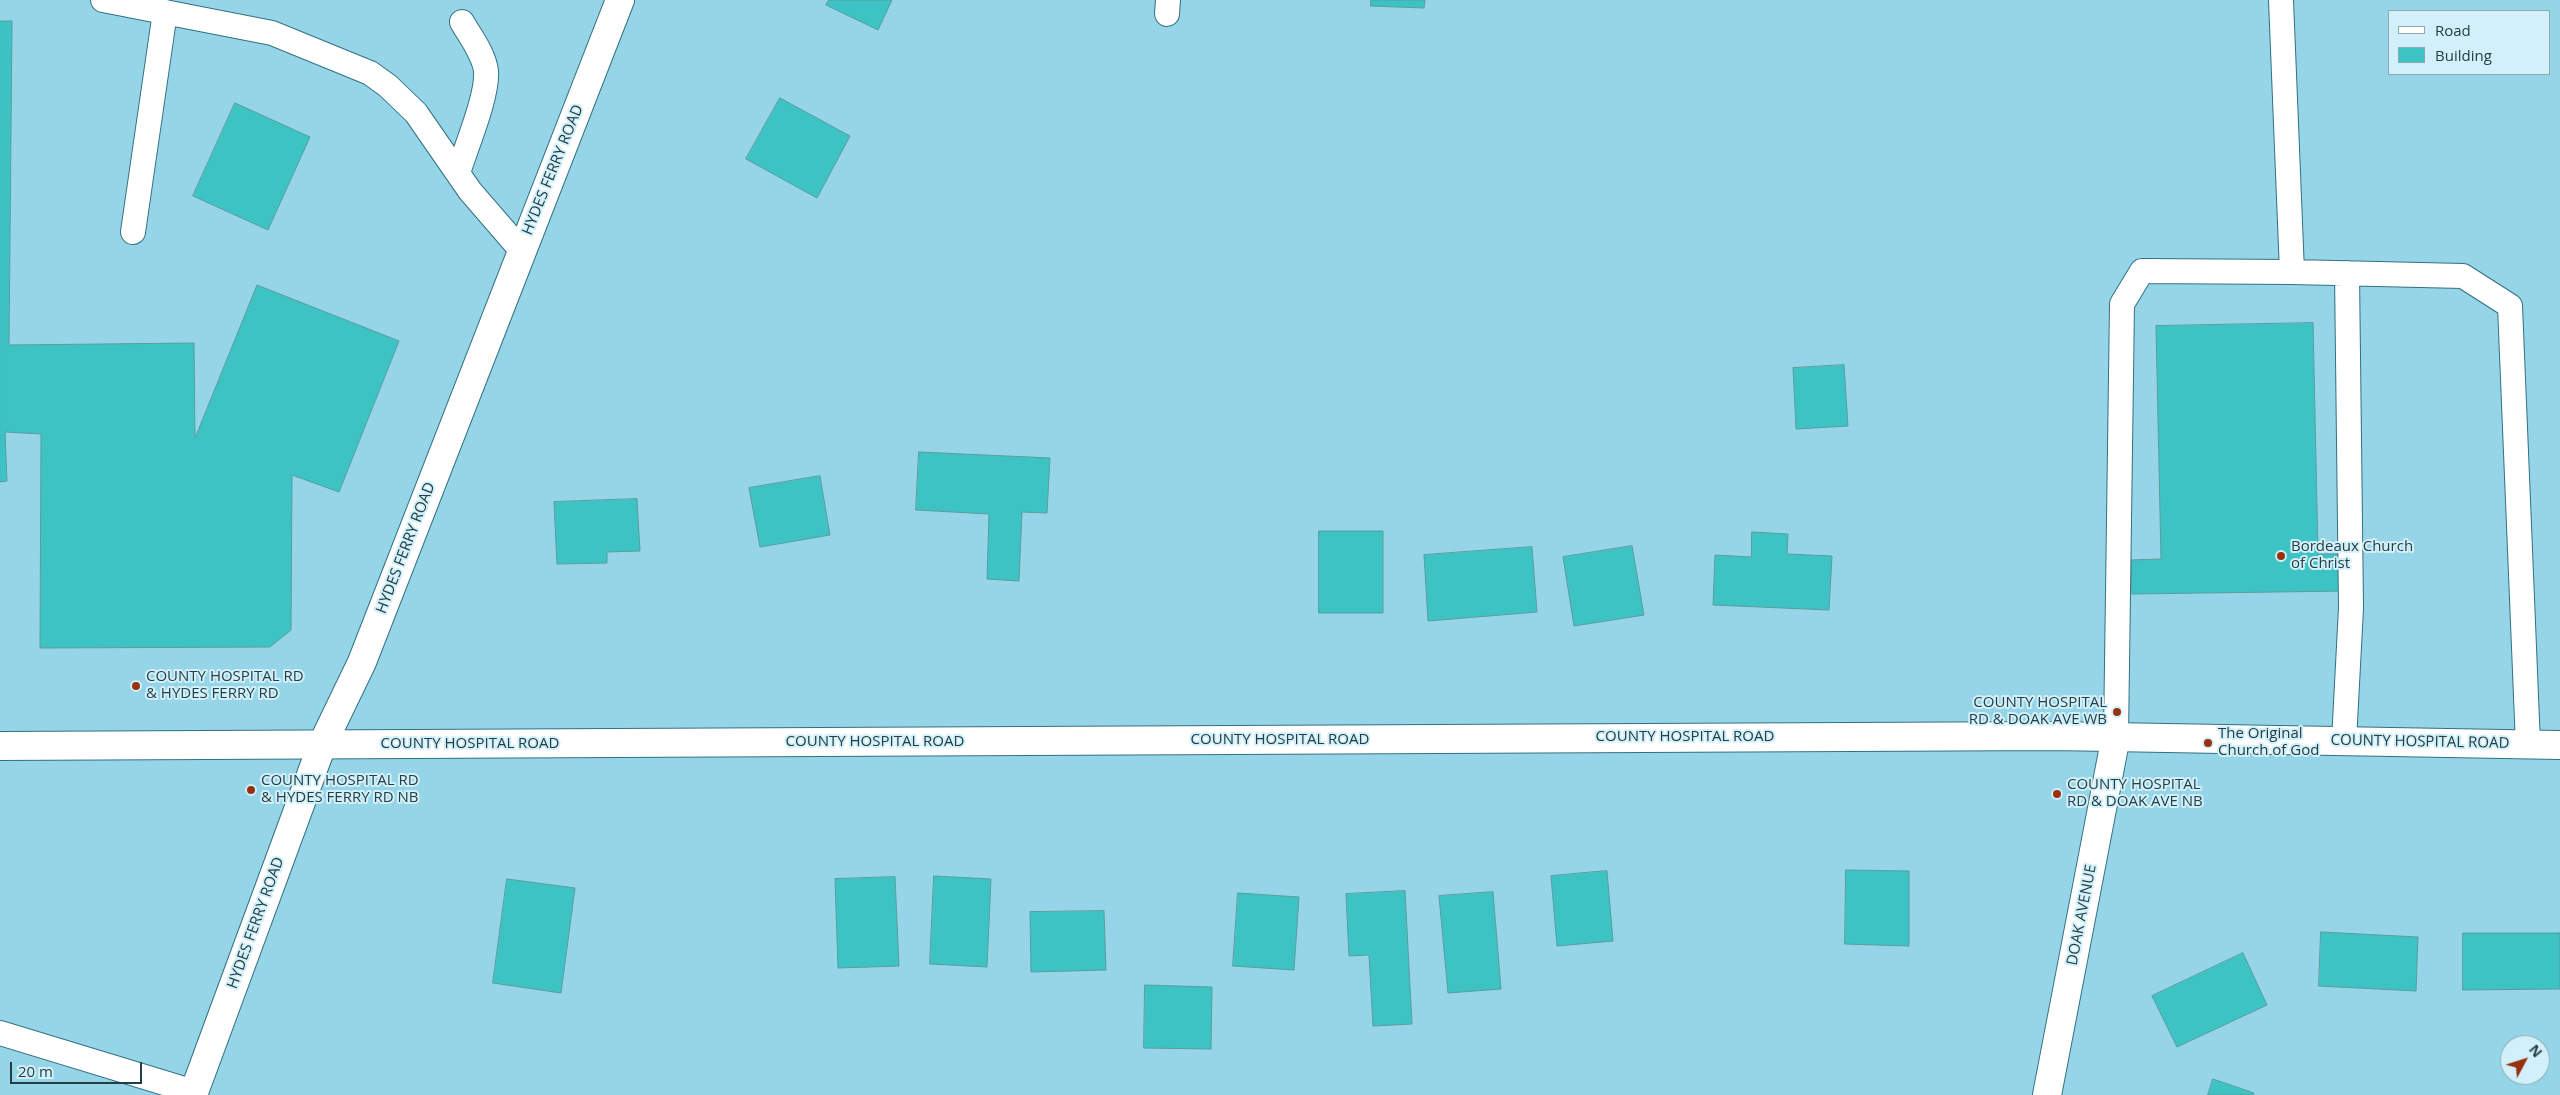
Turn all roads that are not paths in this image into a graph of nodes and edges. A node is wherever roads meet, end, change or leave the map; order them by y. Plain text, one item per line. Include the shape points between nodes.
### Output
1 (103, 0) edge
2 (620, 0) edge
3 (2281, 0) edge
4 (165, 12) junction
5 (462, 22) dead end
6 (458, 172) junction
7 (133, 232) dead end
8 (521, 250) junction
9 (2292, 272) junction
10 (2348, 273) junction
11 (2116, 736) junction
12 (2344, 741) junction
13 (322, 745) junction
14 (2528, 745) junction
15 (2560, 745) edge
16 (0, 746) edge
17 (0, 1033) edge
18 (193, 1094) edge
19 (2047, 1095) edge

1 - 4 lane
2 - 8 main road, HYDES FERRY ROAD
3 - 9 lane
4 - 6 lane via 272,33 370,72 416,114
4 - 7 lane
5 - 6 lane via 486,71 481,101
6 - 8 lane via 470,191
8 - 13 main road, HYDES FERRY ROAD via 362,662
9 - 10 lane
9 - 11 lane via 2142,271 2122,304
10 - 12 lane via 2351,608
10 - 14 lane via 2463,276 2510,306
11 - 12 main road, COUNTY HOSPITAL ROAD
11 - 13 main road, COUNTY HOSPITAL ROAD
11 - 19 main road, DOAK AVENUE
12 - 14 main road, COUNTY HOSPITAL ROAD
13 - 16 main road, COUNTY HOSPITAL ROAD
13 - 18 main road, HYDES FERRY ROAD
14 - 15 main road, COUNTY HOSPITAL ROAD
17 - 18 lane

